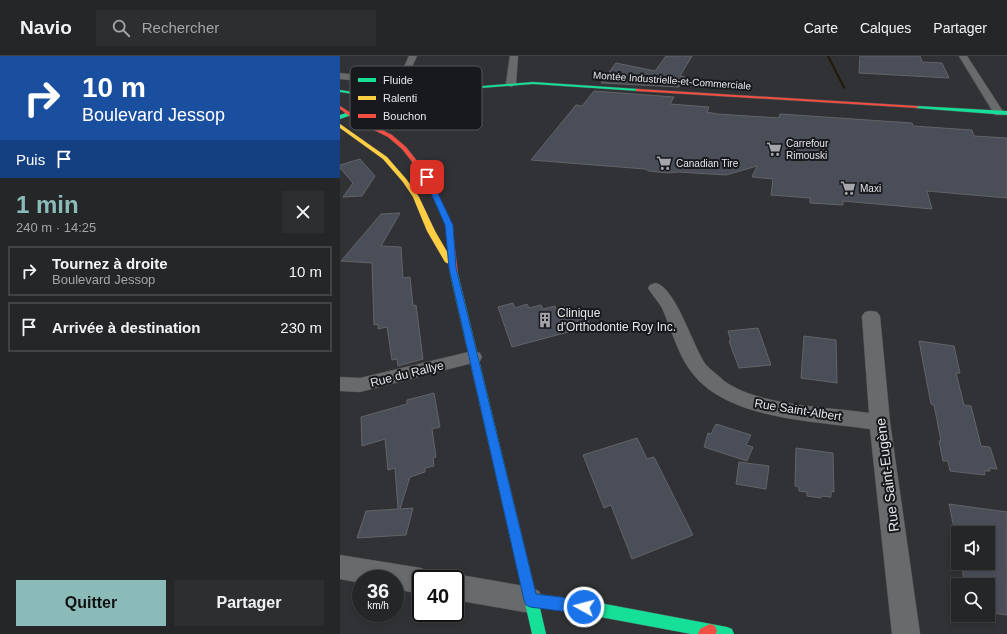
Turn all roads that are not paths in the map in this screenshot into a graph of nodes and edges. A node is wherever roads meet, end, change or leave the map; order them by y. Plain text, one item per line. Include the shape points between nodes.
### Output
1 (413, 56) edge
2 (514, 56) edge
3 (963, 56) edge
4 (408, 66) edge
5 (340, 76) edge
6 (350, 77) edge
7 (511, 84) junction
8 (482, 86) edge
9 (340, 91) edge
10 (350, 93) edge
11 (340, 107) edge
12 (1003, 113) edge
13 (349, 114) joint
14 (340, 117) edge
15 (340, 126) edge
16 (379, 130) edge
17 (453, 268) junction
18 (656, 288) dead end
19 (871, 316) dead end
20 (473, 357) junction
21 (340, 384) edge
22 (880, 422) junction
23 (340, 567) edge
24 (412, 579) edge
25 (464, 589) edge
26 (530, 600) junction
27 (707, 632) edge
28 (539, 634) edge
29 (727, 634) edge
30 (906, 634) edge

1 - 4 street
2 - 7 street
3 - 12 street
5 - 6 street
7 - 8 main road, Montée Industrielle-et-Commerciale
7 - 12 main road, Montée Industrielle-et-Commerciale via 570,85
9 - 10 main road
11 - 13 main road
13 - 14 main road, Montée Industrielle-et-Commerciale
15 - 17 main road via 385,158 406,181
16 - 17 main road via 404,148 427,177 449,225
17 - 20 main road
18 - 22 street, Rue Saint-Albert via 669,306 700,370 736,397 761,406
19 - 22 street, Rue Saint-Eugène
20 - 21 street, Rue du Rallye via 360,385
20 - 26 main road
22 - 30 street, Rue Saint-Eugène
23 - 24 street
25 - 26 street
26 - 27 main road via 584,607
26 - 28 main road
27 - 29 main road

